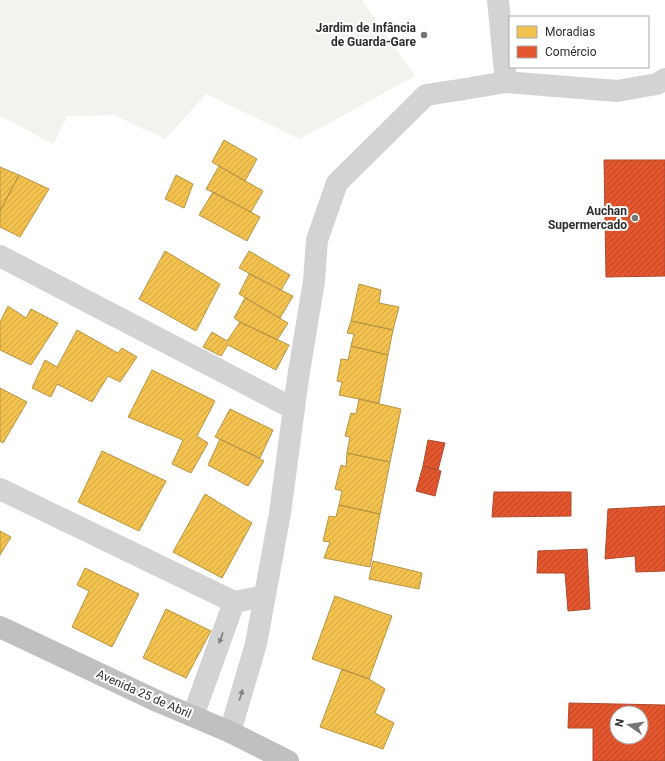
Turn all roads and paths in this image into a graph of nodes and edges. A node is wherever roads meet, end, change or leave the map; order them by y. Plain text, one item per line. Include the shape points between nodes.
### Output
1 (498, 0) edge
2 (665, 79) edge
3 (506, 82) junction
4 (0, 256) edge
5 (294, 409) junction
6 (0, 489) edge
7 (265, 596) junction
8 (234, 602) junction
9 (0, 627) edge
10 (192, 716) junction
11 (230, 732) junction
12 (288, 761) edge

1 - 3 street
2 - 3 street via 657,84 617,91
3 - 5 street via 426,95 337,182 318,240
4 - 5 street
5 - 7 street via 280,513
6 - 8 street
7 - 8 street
11 -> 7 street via 256,644
8 -> 10 street
9 - 10 highway, Avenida 25 de Abril
10 - 11 highway, Avenida 25 de Abril
11 - 12 highway, Avenida 25 de Abril

